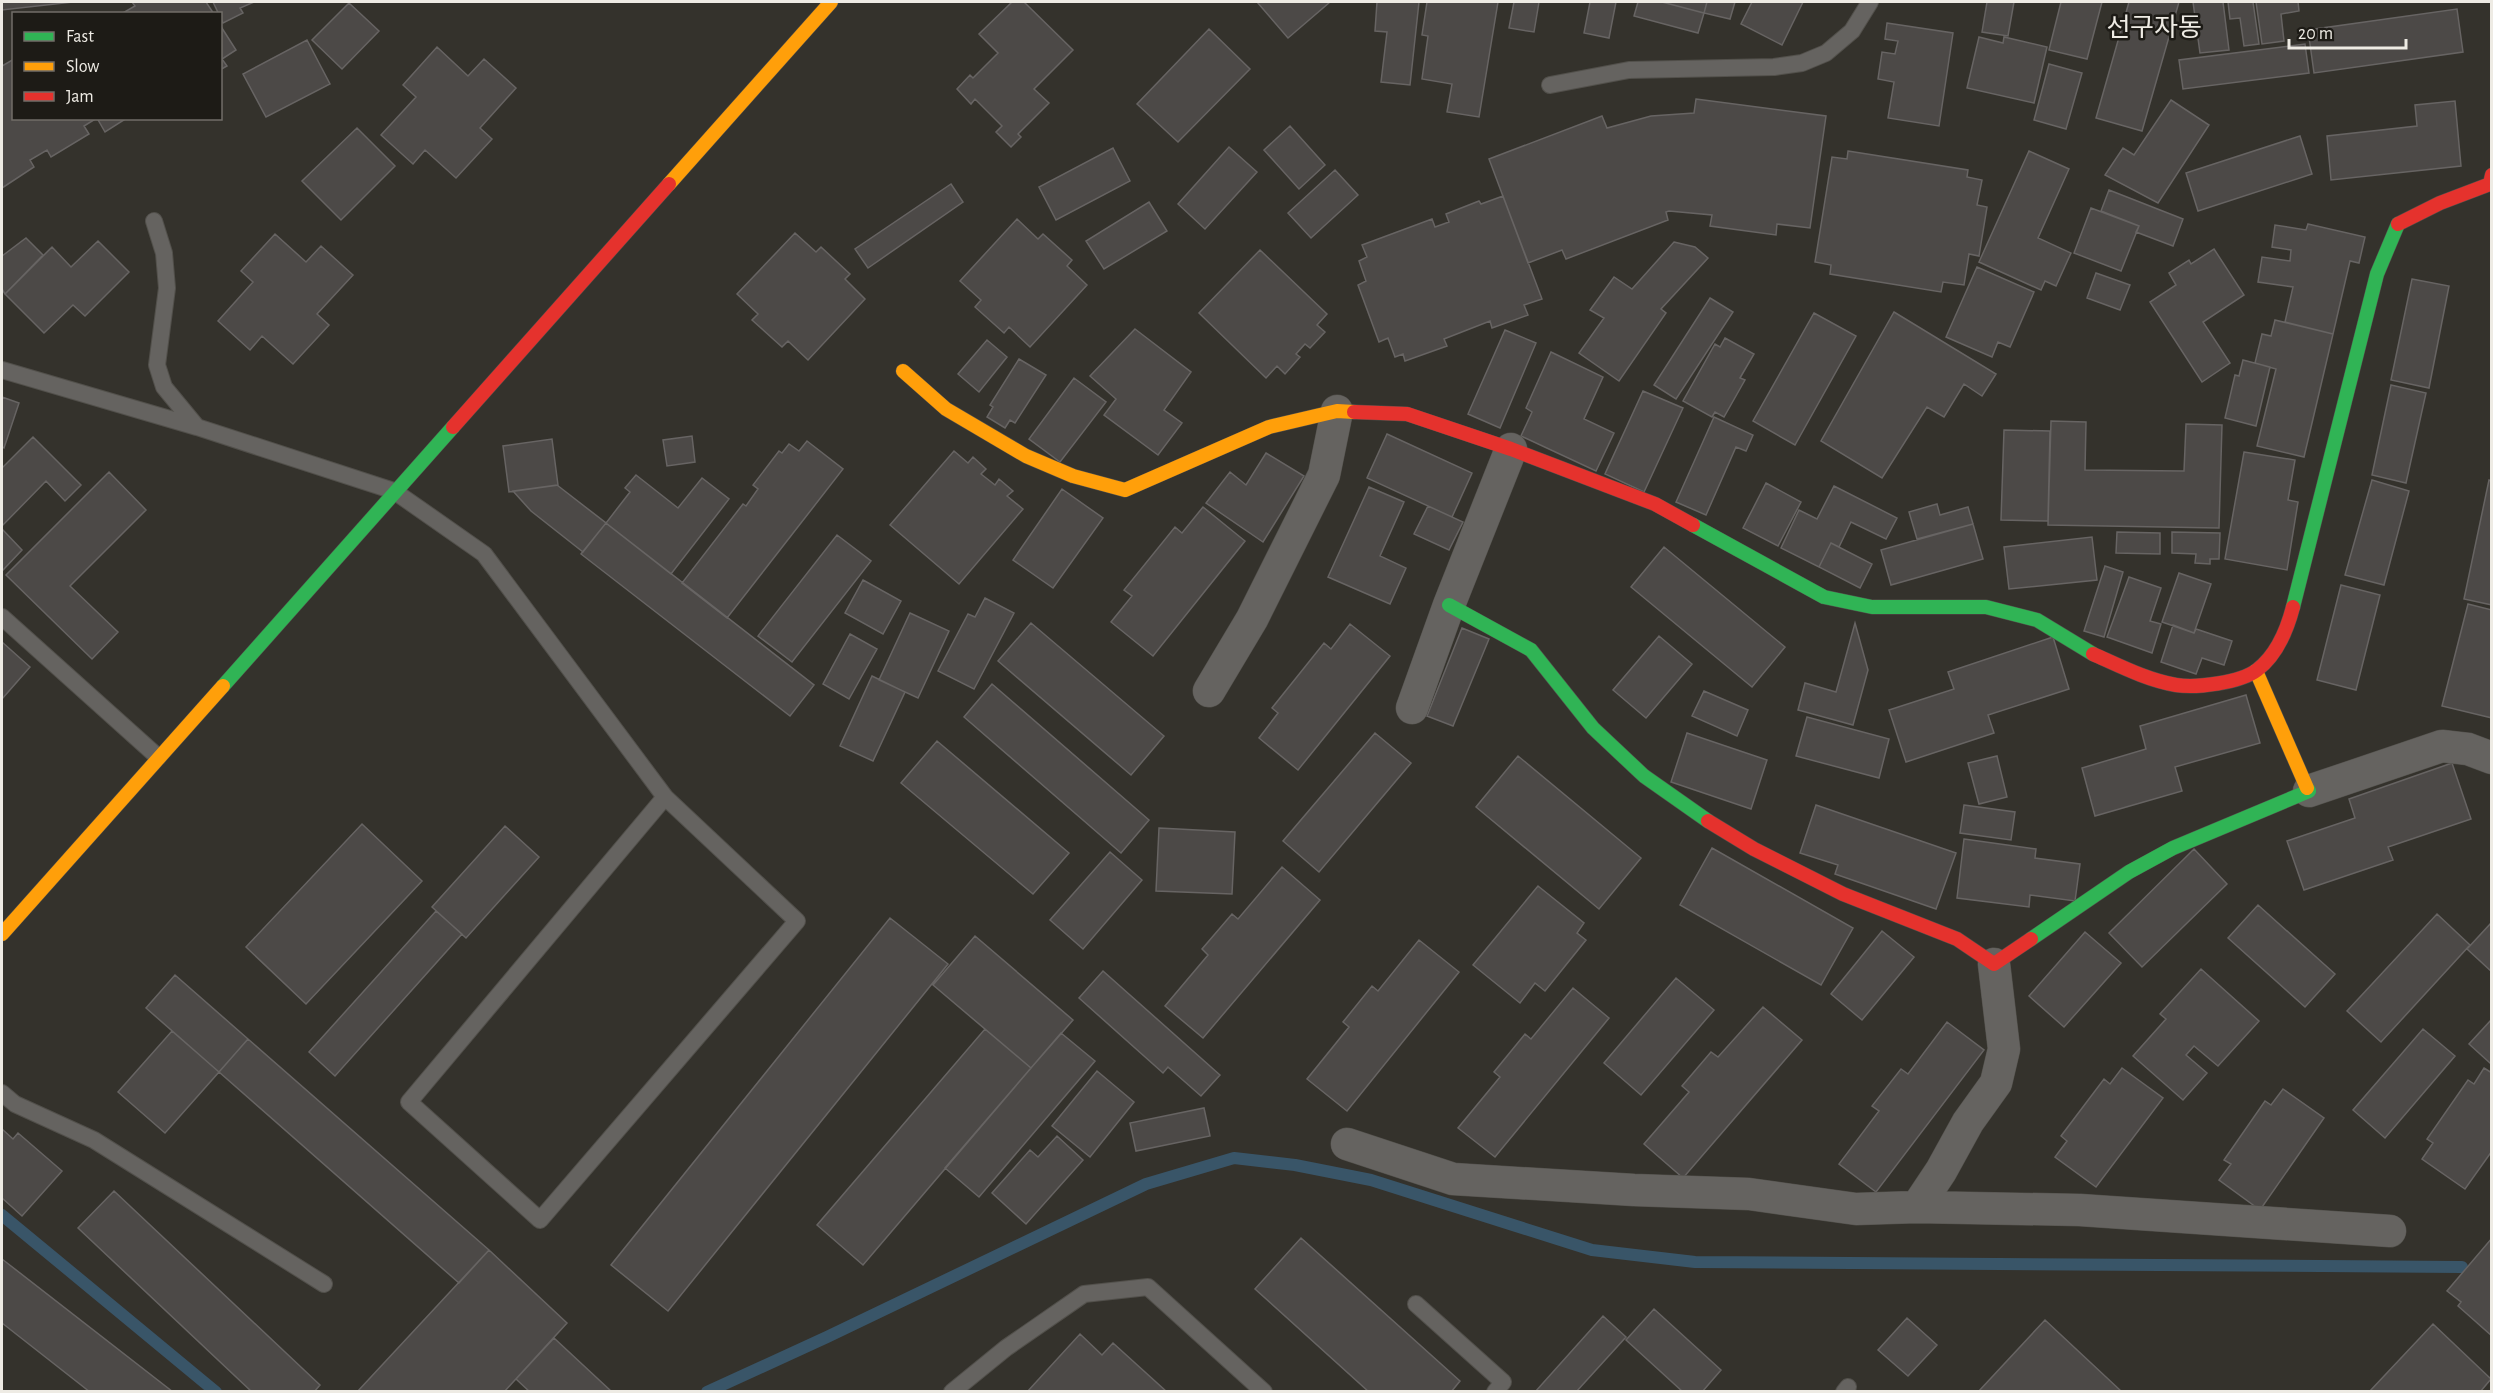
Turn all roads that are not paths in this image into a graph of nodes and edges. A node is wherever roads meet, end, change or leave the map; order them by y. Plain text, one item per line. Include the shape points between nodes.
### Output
1 (831, 2) edge
2 (1870, 2) edge
3 (1550, 85) dead end
4 (2492, 175) edge
5 (154, 221) dead end
6 (2, 370) edge
7 (903, 371) dead end
8 (1337, 411) junction
9 (197, 427) junction
10 (1511, 449) junction
11 (394, 491) junction
12 (1449, 605) junction
13 (2, 617) edge
14 (2256, 671) junction
15 (1209, 691) dead end
16 (1412, 708) dead end
17 (158, 757) junction
18 (2492, 758) edge
19 (2309, 791) junction
20 (665, 797) junction
21 (2, 934) edge
22 (1994, 964) junction
23 (2, 1094) edge
24 (1347, 1144) dead end
25 (1917, 1207) junction
26 (2390, 1232) dead end
27 (324, 1284) dead end
28 (1416, 1304) dead end
29 (1245, 1386) edge
30 (952, 1392) edge
31 (1264, 1392) edge
32 (1495, 1392) edge

1 - 11 street
2 - 3 lane via 1852,31 1826,53 1802,63 1629,70
4 - 14 street via 2490,184 2399,222 2377,274 2288,627 2274,652
5 - 9 lane via 164,253 167,288 157,365 164,387
6 - 9 lane
7 - 8 street via 946,409 1026,456 1073,476 1125,490 1269,427
8 - 10 street via 1407,414
8 - 15 street via 1323,475 1252,619
9 - 11 lane
10 - 12 street
10 - 14 street via 1655,504 1824,597 1872,607 1986,607 2037,620 2092,654 2149,678 2177,684 2205,685
11 - 17 street
11 - 20 lane via 484,554
12 - 16 street
12 - 22 street via 1531,650 1593,728 1644,776 1688,809 1823,884 1957,939
13 - 17 lane
14 - 19 street
17 - 21 street
18 - 19 street via 2468,749 2442,746
19 - 22 street via 2173,848 2129,872
20 - 20 lane via 797,921 540,1220 409,1102
22 - 25 street via 2004,1049 1996,1083
23 - 27 lane via 15,1104 94,1140
24 - 25 street via 1453,1179 1749,1194 1856,1209
25 - 26 street via 2080,1210
28 - 32 lane via 1503,1382
29 - 30 lane via 1148,1287 1084,1294 1006,1348
29 - 31 lane

